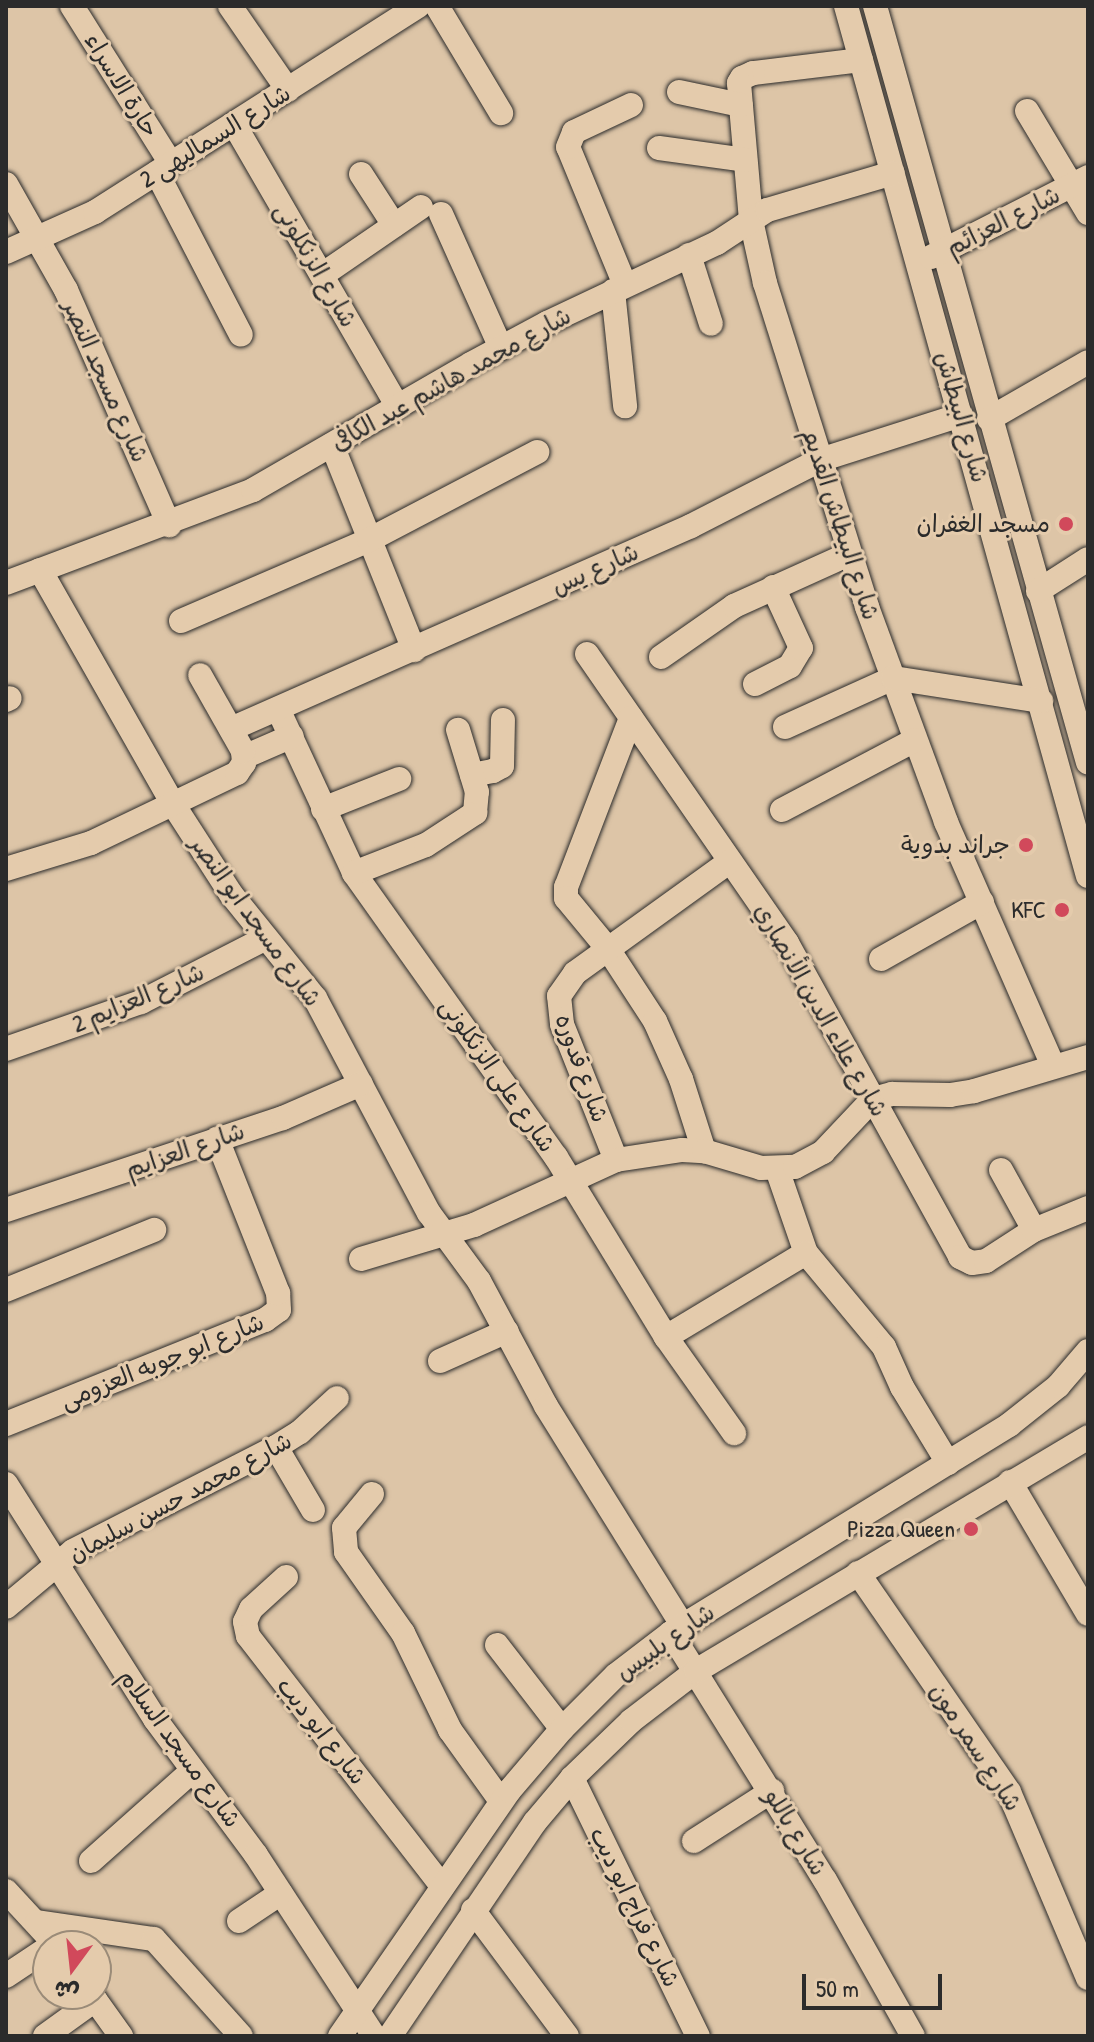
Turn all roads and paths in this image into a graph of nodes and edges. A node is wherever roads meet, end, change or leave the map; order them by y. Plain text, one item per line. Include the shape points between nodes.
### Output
1 (72, 6) edge
2 (230, 6) edge
3 (418, 6) edge
4 (437, 6) edge
5 (846, 6) edge
6 (875, 6) edge
7 (861, 60) junction
8 (288, 90) junction
9 (679, 92) dead end
10 (631, 105) dead end
11 (741, 105) junction
12 (1027, 111) dead end
13 (501, 113) dead end
14 (234, 124) junction
15 (659, 148) dead end
16 (745, 160) junction
17 (164, 168) junction
18 (893, 173) junction
19 (361, 174) dead end
20 (1080, 182) edge
21 (6, 184) edge
22 (1088, 213) edge
23 (751, 220) junction
24 (394, 225) junction
25 (39, 238) junction
26 (942, 251) junction
27 (6, 252) edge
28 (689, 255) junction
29 (918, 263) junction
30 (322, 275) junction
31 (619, 288) junction
32 (711, 324) dead end
33 (241, 335) dead end
34 (501, 348) junction
35 (1088, 362) edge
36 (397, 405) junction
37 (625, 406) dead end
38 (961, 415) junction
39 (989, 419) junction
40 (332, 445) junction
41 (537, 452) dead end
42 (820, 460) junction
43 (169, 525) junction
44 (369, 540) junction
45 (849, 554) junction
46 (1088, 559) edge
47 (40, 570) junction
48 (8, 576) edge
49 (773, 587) junction
50 (1038, 591) junction
51 (181, 621) dead end
52 (414, 650) junction
53 (587, 654) dead end
54 (661, 657) dead end
55 (200, 675) dead end
56 (893, 678) junction
57 (755, 684) dead end
58 (1041, 701) junction
59 (278, 709) junction
60 (631, 718) junction
61 (503, 720) dead end
62 (785, 727) dead end
63 (231, 729) junction
64 (458, 730) dead end
65 (292, 736) junction
66 (915, 740) junction
67 (244, 757) junction
68 (1088, 763) edge
69 (472, 775) junction
70 (399, 779) dead end
71 (1076, 782) edge
72 (173, 804) junction
73 (323, 809) junction
74 (782, 810) dead end
75 (729, 862) junction
76 (6, 869) edge
77 (354, 873) junction
78 (1088, 876) edge
79 (982, 902) junction
80 (266, 938) junction
81 (608, 949) junction
82 (881, 959) dead end
83 (6, 1049) edge
84 (1088, 1057) edge
85 (1053, 1066) junction
86 (361, 1084) junction
87 (873, 1099) junction
88 (217, 1139) junction
89 (704, 1151) junction
90 (616, 1160) junction
91 (777, 1169) junction
92 (1001, 1170) dead end
93 (570, 1178) junction
94 (1088, 1208) edge
95 (6, 1210) edge
96 (154, 1230) dead end
97 (1034, 1230) junction
98 (442, 1234) junction
99 (806, 1253) junction
100 (361, 1259) dead end
101 (6, 1290) edge
102 (507, 1331) junction
103 (666, 1337) junction
104 (1088, 1351) edge
105 (440, 1361) dead end
106 (337, 1398) dead end
107 (6, 1424) edge
108 (734, 1433) dead end
109 (1088, 1437) edge
110 (276, 1447) junction
111 (948, 1463) junction
112 (1010, 1482) junction
113 (6, 1484) edge
114 (372, 1494) dead end
115 (313, 1510) dead end
116 (58, 1563) junction
117 (858, 1573) junction
118 (286, 1577) dead end
119 (6, 1607) edge
120 (1088, 1614) edge
121 (677, 1629) junction
122 (497, 1645) dead end
123 (696, 1671) junction
124 (562, 1729) junction
125 (192, 1771) junction
126 (572, 1778) junction
127 (772, 1791) junction
128 (501, 1801) junction
129 (694, 1841) dead end
130 (91, 1861) dead end
131 (442, 1886) junction
132 (6, 1891) edge
133 (281, 1893) junction
134 (473, 1910) junction
135 (239, 1921) dead end
136 (37, 1922) junction
137 (42, 1930) edge
138 (1079, 1940) edge
139 (32, 1959) edge
140 (6, 1976) edge
141 (1088, 1978) edge
142 (77, 2010) edge
143 (102, 2010) edge
144 (356, 2011) junction
145 (237, 2035) edge
146 (45, 2036) edge
147 (121, 2036) edge
148 (340, 2036) edge
149 (374, 2036) edge
150 (390, 2036) edge
151 (567, 2036) edge
152 (698, 2036) edge
153 (913, 2036) edge

1 - 17 street, حارة الاسراء
2 - 8 street
3 - 8 street, شارع السماليهى 2
4 - 13 street
5 - 7 street, شارع البيطاش
6 - 26 street, شارع البيطاش
7 - 11 street, شارع البيطاش القديم via 746,75 739,83
7 - 18 street, شارع البيطاش
8 - 14 street, شارع السماليهى 2
9 - 11 street
10 - 31 street via 574,132 568,147
11 - 16 street, شارع البيطاش القديم
12 - 20 street
14 - 17 street, شارع السماليهى 2
14 - 30 street, شارع الزنكلونى
15 - 16 street
16 - 23 street, شارع البيطاش القديم
17 - 25 street, شارع السماليهى 2 via 95,212
17 - 33 street, حارة الاسراء
18 - 23 street, شارع محمد هاشم عبد الكافى via 783,203
18 - 29 street, شارع البيطاش
19 - 24 street
20 - 22 street
20 - 26 street, شارع العزائم
21 - 25 street, شارع مسجد النصر
23 - 28 street, شارع محمد هاشم عبد الكافى
23 - 42 street, شارع البيطاش القديم
24 - 30 street
24 - 34 street via 431,210
25 - 27 street, شارع السماليهى 2
25 - 43 street, شارع مسجد النصر
26 - 29 street, شارع العزائم
26 - 39 street, شارع البيطاش
28 - 31 street, شارع محمد هاشم عبد الكافى
28 - 32 street
29 - 38 street, شارع البيطاش
30 - 36 street, شارع الزنكلونى
31 - 34 street, شارع محمد هاشم عبد الكافى
31 - 37 street
34 - 36 street, شارع محمد هاشم عبد الكافى
35 - 39 street
36 - 40 street, شارع محمد هاشم عبد الكافى
38 - 42 street, شارع يس
38 - 58 street, شارع البيطاش
39 - 50 street, شارع البيطاش
40 - 43 street, شارع محمد هاشم عبد الكافى via 253,490
40 - 44 street
41 - 44 street
42 - 45 street, شارع البيطاش القديم
42 - 52 street, شارع يس via 691,526
43 - 47 street, شارع محمد هاشم عبد الكافى
44 - 51 street
44 - 52 street
45 - 49 street
45 - 56 street, شارع البيطاش القديم
46 - 50 street
47 - 48 street, شارع محمد هاشم عبد الكافى
47 - 72 street, شارع مسجد ابو النصر
49 - 54 street via 708,621
49 - 57 street via 801,648 790,666
50 - 68 street, شارع البيطاش
52 - 59 street, شارع يس
53 - 60 street, شارع علاء الدين الأنصاري
55 - 63 street
56 - 58 street
56 - 62 street
56 - 66 street, شارع البيطاش القديم
58 - 71 street, شارع البيطاش
59 - 63 street, شارع يس
59 - 65 street, شارع على الزنكلونى
60 - 75 street, شارع علاء الدين الأنصاري
60 - 81 street via 565,892 570,906
61 - 69 street via 502,766
63 - 67 street
64 - 69 street
65 - 67 street
65 - 73 street, شارع على الزنكلونى
66 - 74 street
66 - 79 street, شارع البيطاش القديم
67 - 72 street via 237,773
69 - 77 street via 479,803 468,820 403,855
70 - 73 street
71 - 78 street, شارع البيطاش
72 - 76 street via 91,843
72 - 80 street, شارع مسجد ابو النصر
73 - 77 street, شارع على الزنكلونى
75 - 81 street, شارع قدوره
75 - 87 street, شارع علاء الدين الأنصاري via 787,943
77 - 93 street, شارع على الزنكلونى
79 - 82 street
79 - 85 street, شارع البيطاش القديم
80 - 83 street, شارع العزايم 2 via 141,1002
80 - 86 street, شارع مسجد ابو النصر via 315,998
81 - 89 street via 665,1040
81 - 90 street, شارع قدوره via 565,983 558,1011
84 - 85 street
85 - 87 street via 974,1091
86 - 88 street, شارع العزايم
86 - 98 street, شارع مسجد ابو النصر
87 - 91 street via 823,1152 795,1167
87 - 97 street, شارع علاء الدين الأنصاري via 960,1257 972,1263 986,1261
88 - 95 street, شارع العزايم
88 - 107 street, شارع ابو جوبه العزومى via 278,1293 279,1310
89 - 90 street
89 - 91 street
90 - 93 street
91 - 99 street
92 - 97 street
93 - 98 street via 490,1219
93 - 103 street, شارع على الزنكلونى
94 - 97 street, شارع علاء الدين الأنصاري
96 - 101 street
98 - 100 street
98 - 102 street, شارع باللو via 479,1281
99 - 103 street
99 - 111 street via 884,1347
102 - 105 street
102 - 121 street, شارع باللو
103 - 108 street, شارع على الزنكلونى
104 - 111 street, شارع بلبيس via 1035,1407
106 - 110 street, شارع محمد حسن سليمان
109 - 112 street, شارع بلبيس
110 - 115 street
110 - 116 street, شارع محمد حسن سليمان via 90,1541
111 - 121 street, شارع بلبيس
112 - 117 street, شارع بلبيس
112 - 120 street
113 - 116 street, شارع مسجد السلام
114 - 128 street via 344,1528 346,1552 403,1633 450,1730
116 - 119 street, شارع محمد حسن سليمان
116 - 125 street, شارع مسجد السلام
117 - 123 street, شارع بلبيس
117 - 138 street, شارع سمر مون via 1009,1792
118 - 131 street, شارع ابو ديب via 251,1609 245,1622 248,1636
121 - 123 street, شارع باللو
121 - 124 street, شارع بلبيس via 616,1675
122 - 124 street
123 - 126 street, شارع بلبيس via 631,1721
123 - 127 street, شارع باللو
124 - 128 street, شارع بلبيس
125 - 130 street
125 - 133 street, شارع مسجد السلام
126 - 134 street, شارع بلبيس
126 - 152 street, شارع فراج ابو ديب
127 - 129 street
127 - 153 street, شارع باللو
128 - 131 street, شارع بلبيس
131 - 144 street, شارع بلبيس
132 - 136 street
133 - 135 street
133 - 144 street, شارع مسجد السلام
134 - 150 street, شارع بلبيس
134 - 151 street
136 - 137 street
136 - 145 street via 160,1942
138 - 141 street, شارع سمر مون
139 - 140 street
142 - 146 street
143 - 147 street
144 - 148 street, شارع بلبيس
144 - 149 street, شارع مسجد السلام

